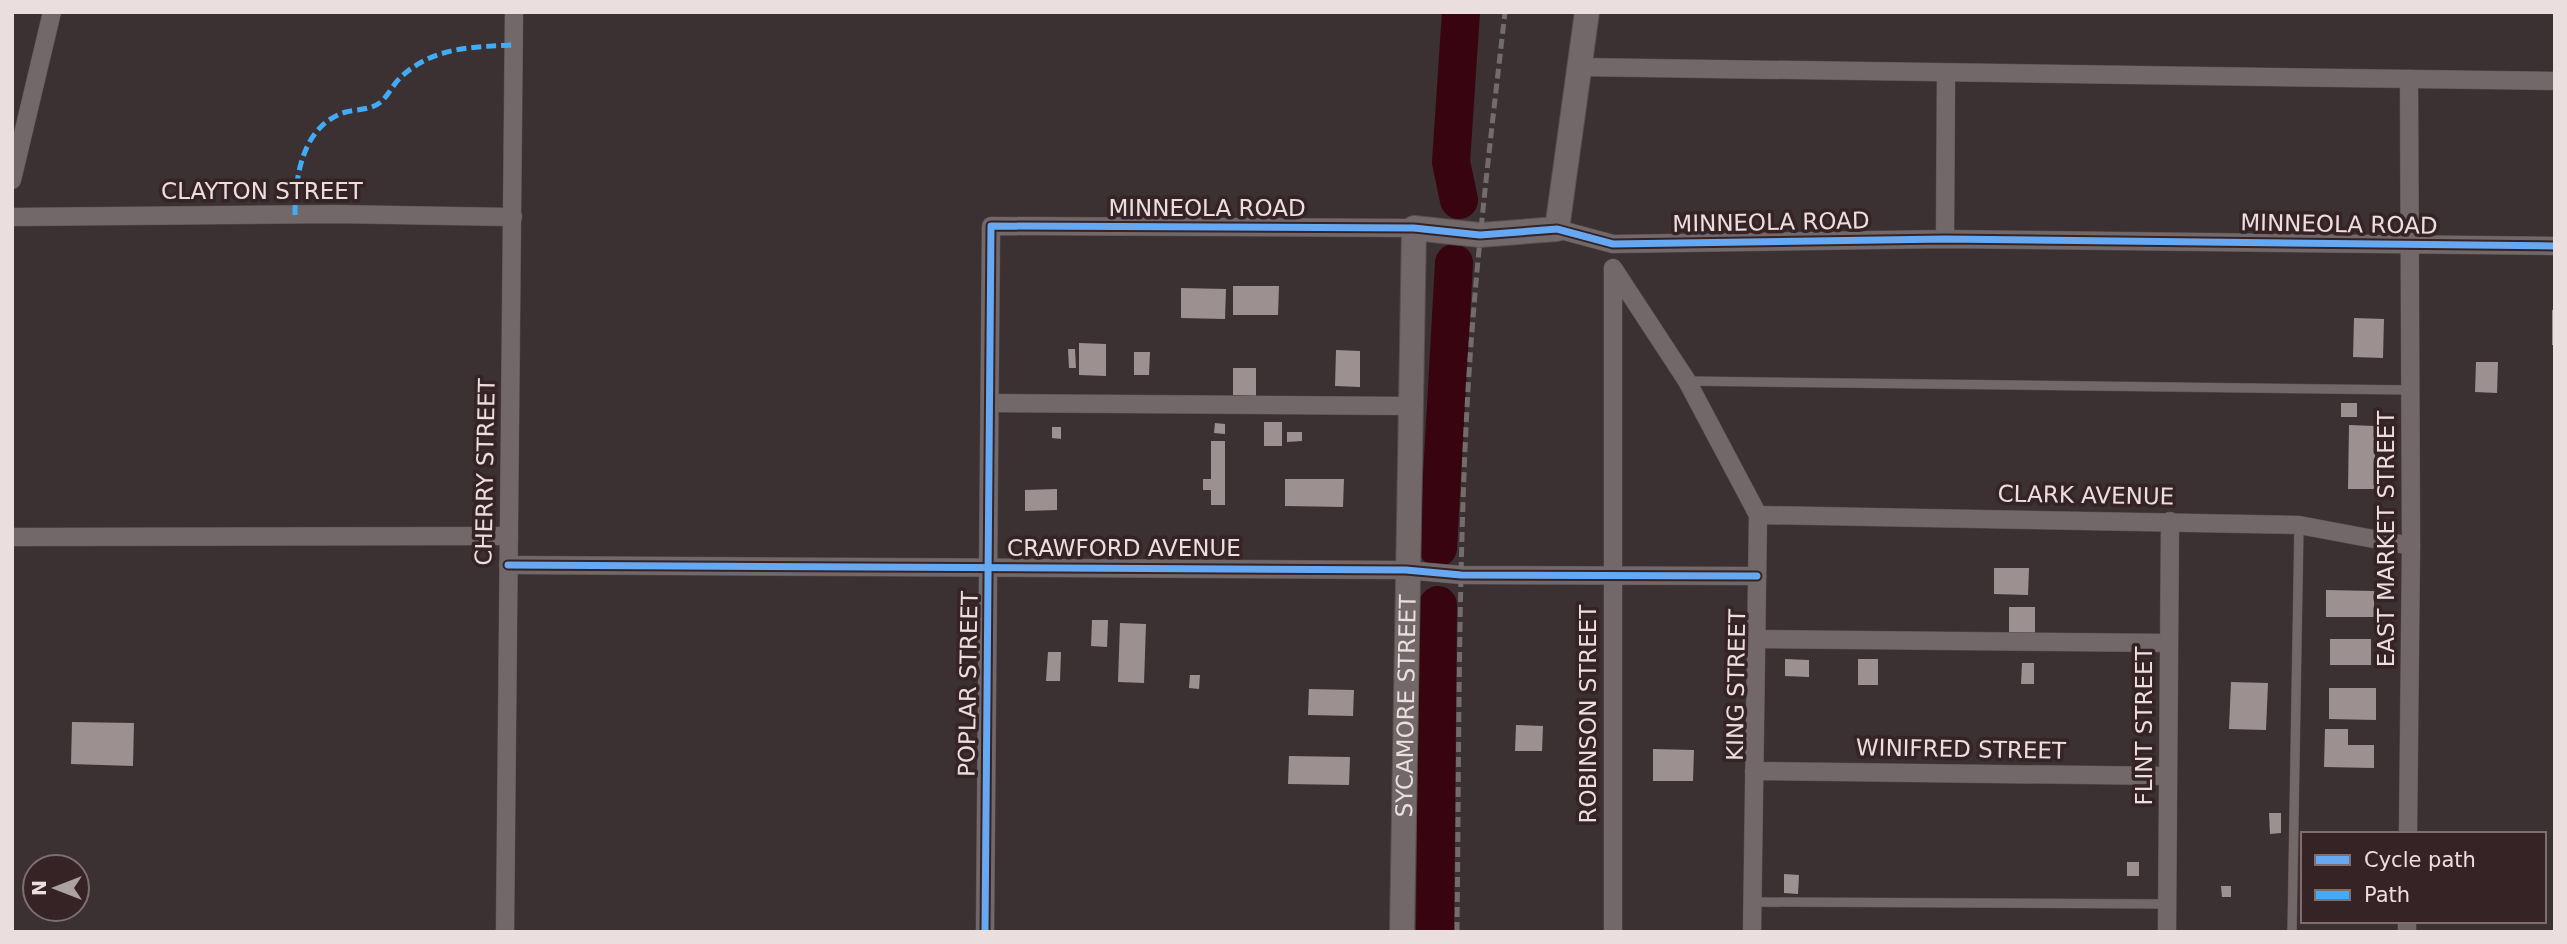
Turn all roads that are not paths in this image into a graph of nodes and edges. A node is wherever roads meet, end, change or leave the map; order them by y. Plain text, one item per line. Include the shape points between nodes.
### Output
1 (52, 12) edge
2 (514, 12) edge
3 (1587, 12) edge
4 (1578, 67) junction
5 (1946, 73) junction
6 (2409, 79) junction
7 (2555, 81) edge
8 (12, 180) edge
9 (12, 217) edge
10 (513, 217) junction
11 (991, 226) joint
12 (1413, 228) junction
13 (1557, 229) junction
14 (1945, 239) junction
15 (1613, 244) junction
16 (2410, 244) junction
17 (2555, 246) edge
18 (1613, 268) junction
19 (1686, 381) junction
20 (2411, 390) junction
21 (990, 403) junction
22 (1409, 406) junction
23 (1758, 515) junction
24 (2169, 521) junction
25 (2299, 525) junction
26 (509, 536) junction
27 (12, 537) edge
28 (2411, 546) junction
29 (508, 565) junction
30 (988, 566) junction
31 (1406, 570) junction
32 (1757, 576) junction
33 (1613, 577) junction
34 (1756, 639) junction
35 (2168, 643) junction
36 (1754, 771) junction
37 (2168, 776) junction
38 (2408, 832) edge
39 (1753, 902) junction
40 (2167, 904) junction
41 (505, 932) edge
42 (985, 932) edge
43 (1402, 932) edge
44 (1613, 932) edge
45 (1752, 932) edge
46 (2167, 932) edge
47 (2292, 932) edge

1 - 8 street
2 - 10 street, CHERRY STREET
3 - 4 street
4 - 5 street
4 - 13 street
5 - 6 street
5 - 14 street
6 - 7 street
6 - 16 street, EAST MARKET STREET
9 - 10 street, CLAYTON STREET
10 - 26 street, CHERRY STREET
11 - 12 street, MINNEOLA ROAD
11 - 21 street, POPLAR STREET
12 - 13 street, MINNEOLA ROAD via 1480,235
12 - 22 street, SYCAMORE STREET
13 - 15 street, MINNEOLA ROAD
14 - 15 street, MINNEOLA ROAD
14 - 16 street, MINNEOLA ROAD
15 - 18 street, ROBINSON STREET
16 - 17 street, MINNEOLA ROAD
16 - 20 street, EAST MARKET STREET
18 - 19 street, KING STREET
18 - 33 street, ROBINSON STREET
19 - 20 lane
19 - 23 street, KING STREET
20 - 28 street, EAST MARKET STREET
21 - 22 street
21 - 30 street, POPLAR STREET
22 - 31 street, SYCAMORE STREET
23 - 24 street, CLARK AVENUE
23 - 32 street, KING STREET
24 - 25 street, CLARK AVENUE
24 - 35 street, FLINT STREET
25 - 28 street, CLARK AVENUE
25 - 47 lane
26 - 27 street
26 - 29 street, CHERRY STREET
28 - 38 street, EAST MARKET STREET
29 - 30 street, CRAWFORD AVENUE
29 - 41 street, CHERRY STREET
30 - 31 street, CRAWFORD AVENUE
30 - 42 street, POPLAR STREET
31 - 33 street, CRAWFORD AVENUE
31 - 43 street, SYCAMORE STREET
32 - 33 street, CRAWFORD AVENUE
32 - 34 street, KING STREET
33 - 44 street, ROBINSON STREET
34 - 35 street
34 - 36 street, KING STREET
35 - 37 street, FLINT STREET
36 - 37 street, WINIFRED STREET
36 - 39 street, KING STREET
37 - 40 street, FLINT STREET
39 - 40 lane
39 - 45 street, KING STREET
40 - 46 street, FLINT STREET

